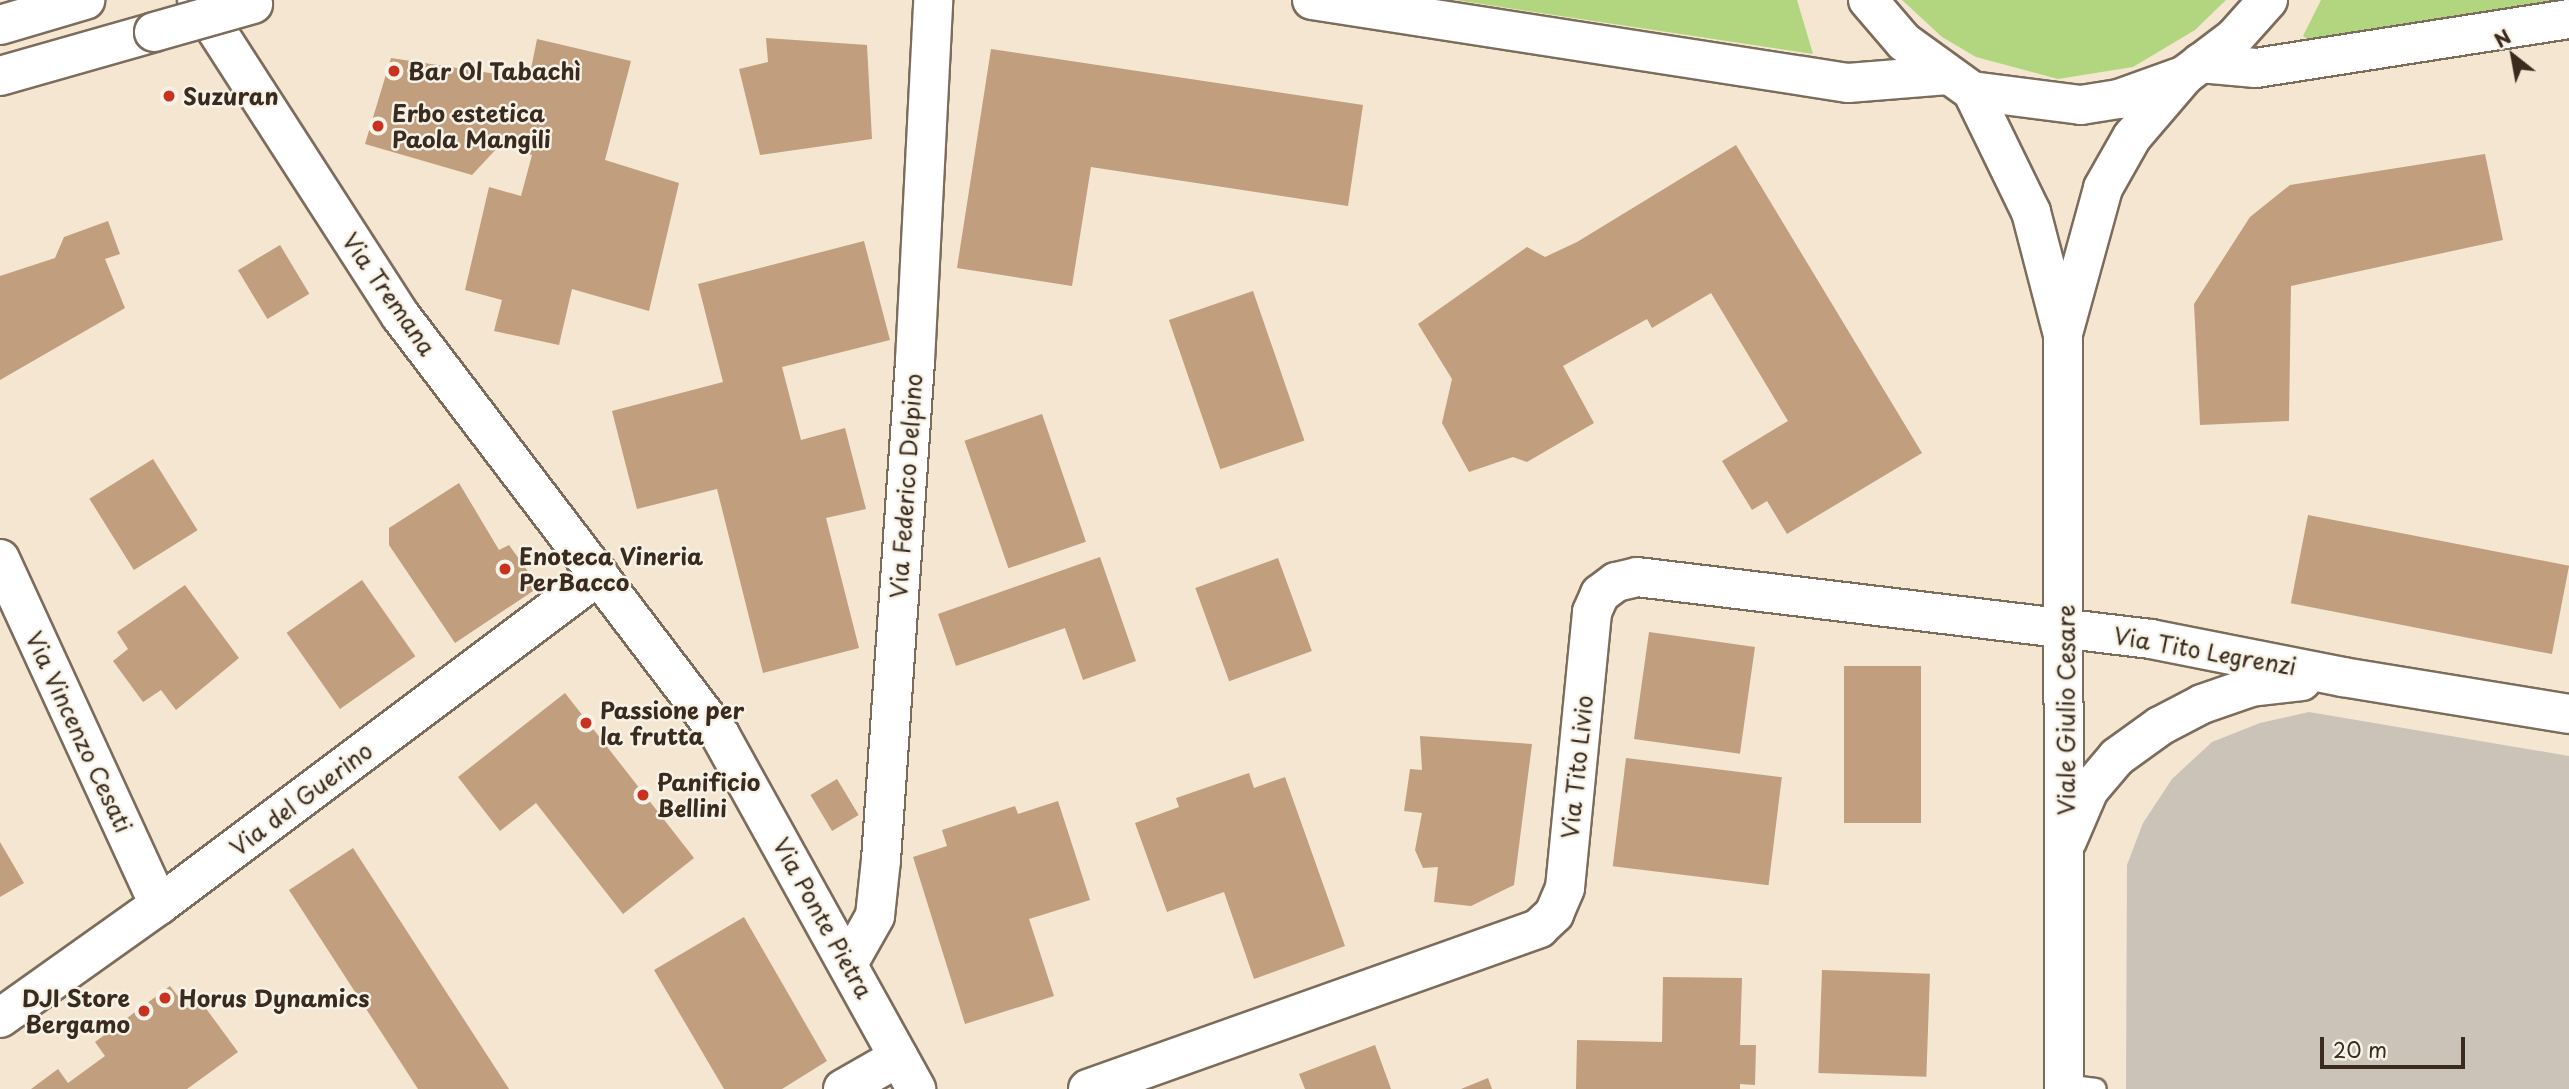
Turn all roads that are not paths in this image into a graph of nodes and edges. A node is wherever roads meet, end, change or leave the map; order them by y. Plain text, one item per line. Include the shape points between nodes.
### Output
1 (85, 0) edge
2 (197, 0) edge
3 (933, 0) edge
4 (1312, 0) edge
5 (260, 2) edge
6 (2263, 8) edge
7 (1876, 10) edge
8 (2569, 19) edge
9 (0, 25) edge
10 (2192, 69) junction
11 (0, 76) edge
12 (1960, 83) junction
13 (2063, 335) junction
14 (0, 559) edge
15 (599, 575) junction
16 (2066, 628) junction
17 (2343, 677) junction
18 (2569, 714) edge
19 (2067, 841) junction
20 (159, 905) junction
21 (848, 964) junction
22 (0, 1018) edge
23 (908, 1073) edge
24 (2074, 1088) edge
25 (843, 1089) edge
26 (1088, 1089) edge

1 - 9 main road
2 - 15 main road, Via Tremana via 400,315
3 - 21 main road, Via Federico Delpino via 915,361 881,860 875,916
4 - 12 main road via 1848,83
5 - 11 main road, bridge
6 - 10 main road, Viale Giulio Cesare
7 - 12 main road, Viale Giulio Cesare via 1904,43
8 - 10 main road via 2269,67
10 - 12 main road, Viale Giulio Cesare via 2119,99 2081,105
10 - 13 main road, Viale Giulio Cesare via 2132,137 2104,188
12 - 13 main road, Viale Giulio Cesare via 2031,212
13 - 16 main road, Viale Giulio Cesare
14 - 20 main road, Via Vincenzo Cesati
15 - 20 main road, Via del Guerino
15 - 21 main road, Via Ponte Pietra via 720,735
16 - 17 main road, Via Tito Legrenzi
16 - 19 main road, Viale Giulio Cesare
16 - 26 main road, Via Tito Livio via 1981,621 1665,578 1616,582 1600,594 1592,612 1565,888 1554,914 1539,928
17 - 18 main road, Via Tito Legrenzi
17 - 19 main road, Via Tito Legrenzi via 2251,687 2202,704 2161,726 2117,757 2089,790
19 - 24 main road, Viale Giulio Cesare
20 - 22 main road, Via del Guerino
21 - 23 main road, Via Ponte Pietra
23 - 25 main road, Via Ponte Pietra

